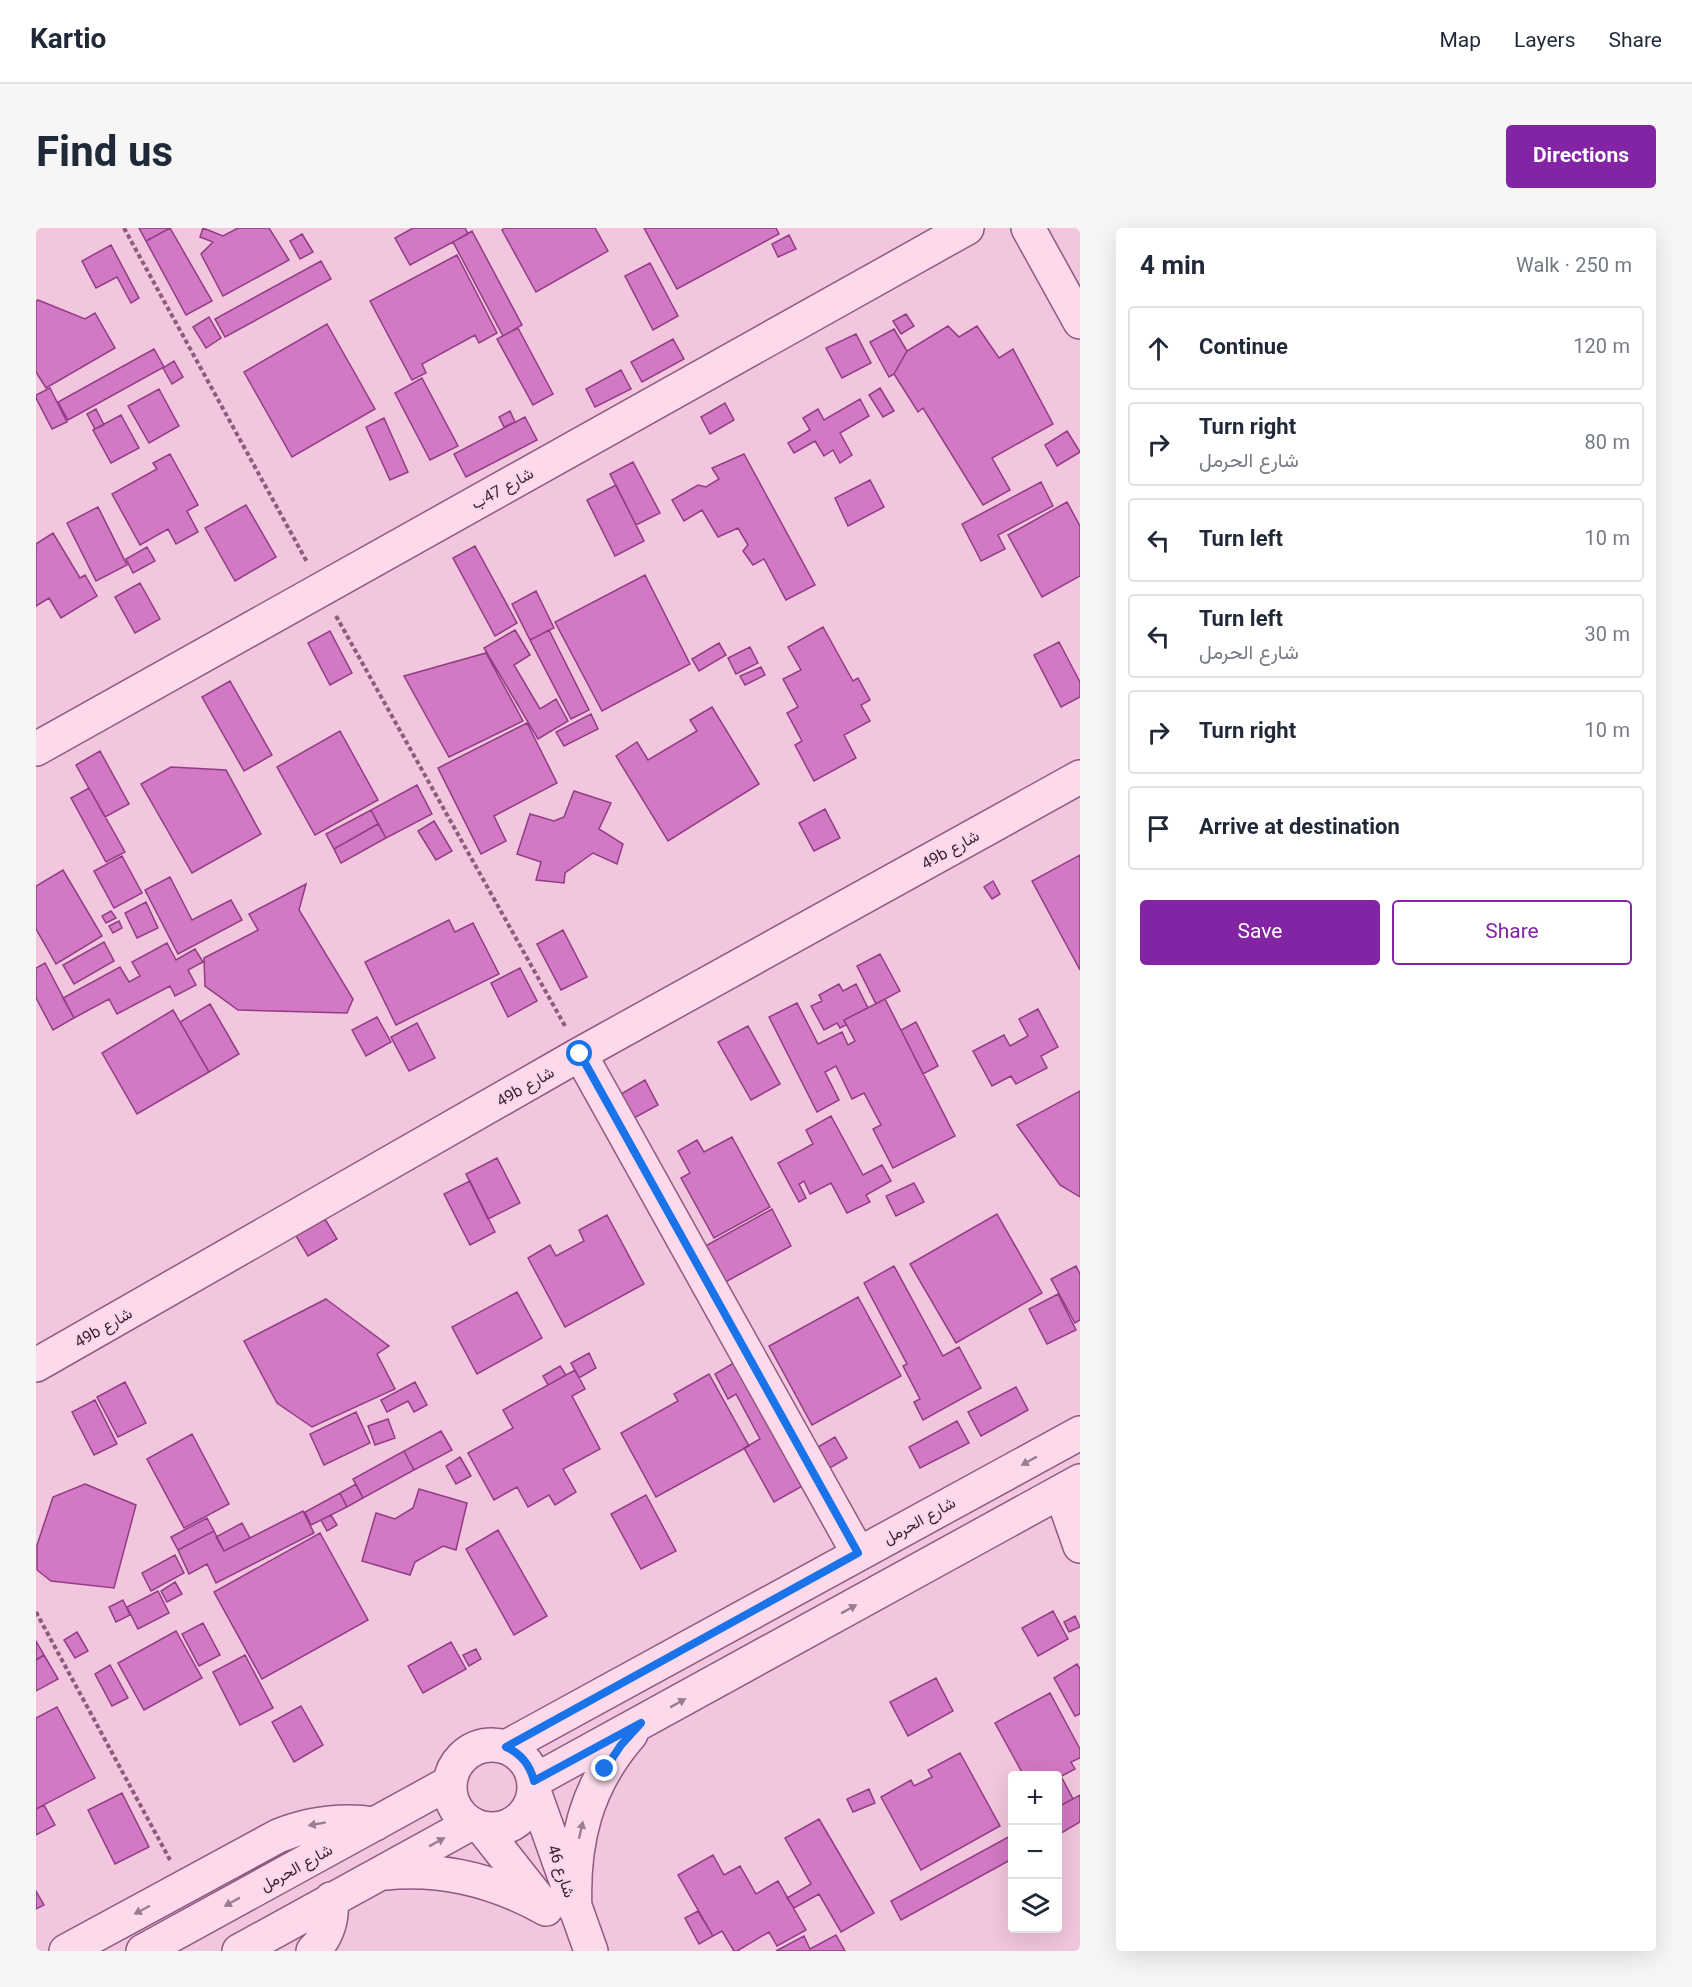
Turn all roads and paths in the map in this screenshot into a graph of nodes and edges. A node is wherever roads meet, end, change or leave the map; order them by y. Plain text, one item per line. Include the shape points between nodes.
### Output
1 (124, 228) edge
2 (967, 228) edge
3 (1028, 228) edge
4 (1080, 322) edge
5 (322, 589) junction
6 (36, 749) edge
7 (1080, 777) edge
8 (580, 1054) junction
9 (36, 1365) edge
10 (1080, 1433) edge
11 (1071, 1487) edge
12 (1080, 1546) edge
13 (858, 1553) junction
14 (36, 1612) edge
15 (641, 1723) junction
16 (506, 1747) junction
17 (449, 1784) junction
18 (534, 1786) junction
19 (375, 1824) junction
20 (477, 1827) junction
21 (378, 1874) junction
22 (185, 1887) junction
23 (331, 1899) junction
24 (561, 1909) junction
25 (66, 1951) edge
26 (143, 1951) edge
27 (239, 1951) edge
28 (313, 1951) edge
29 (578, 1951) edge
30 (591, 1951) edge

1 - 5 path
2 - 5 street, شارع 47ب
3 - 4 street
5 - 6 street, شارع 47ب
5 - 8 path
7 - 8 street, 49b شارع
8 - 9 street, 49b شارع
8 - 13 street
10 -> 13 street, شارع الحرمل
11 - 12 street
15 -> 11 street
13 - 16 street, شارع الحرمل
14 - 22 path
15 - 18 street
24 -> 15 street via 574,1881 576,1851 592,1795 621,1745
16 - 17 street via 495,1744 474,1748 457,1763
16 - 18 street via 528,1764
17 - 19 street, شارع الحرمل
17 - 20 street via 454,1807
18 - 20 street via 528,1810 521,1819 502,1828
18 - 24 street, شارع 46
19 -> 22 street via 335,1821 296,1828
19 -> 26 street, شارع الحرمل
21 -> 20 street
20 - 24 street, شارع 46
21 - 23 street
21 - 24 street via 407,1871 465,1876
22 -> 25 street
23 - 27 street
23 - 28 street via 327,1934
24 - 29 street, شارع 46
24 - 30 street, شارع 46

